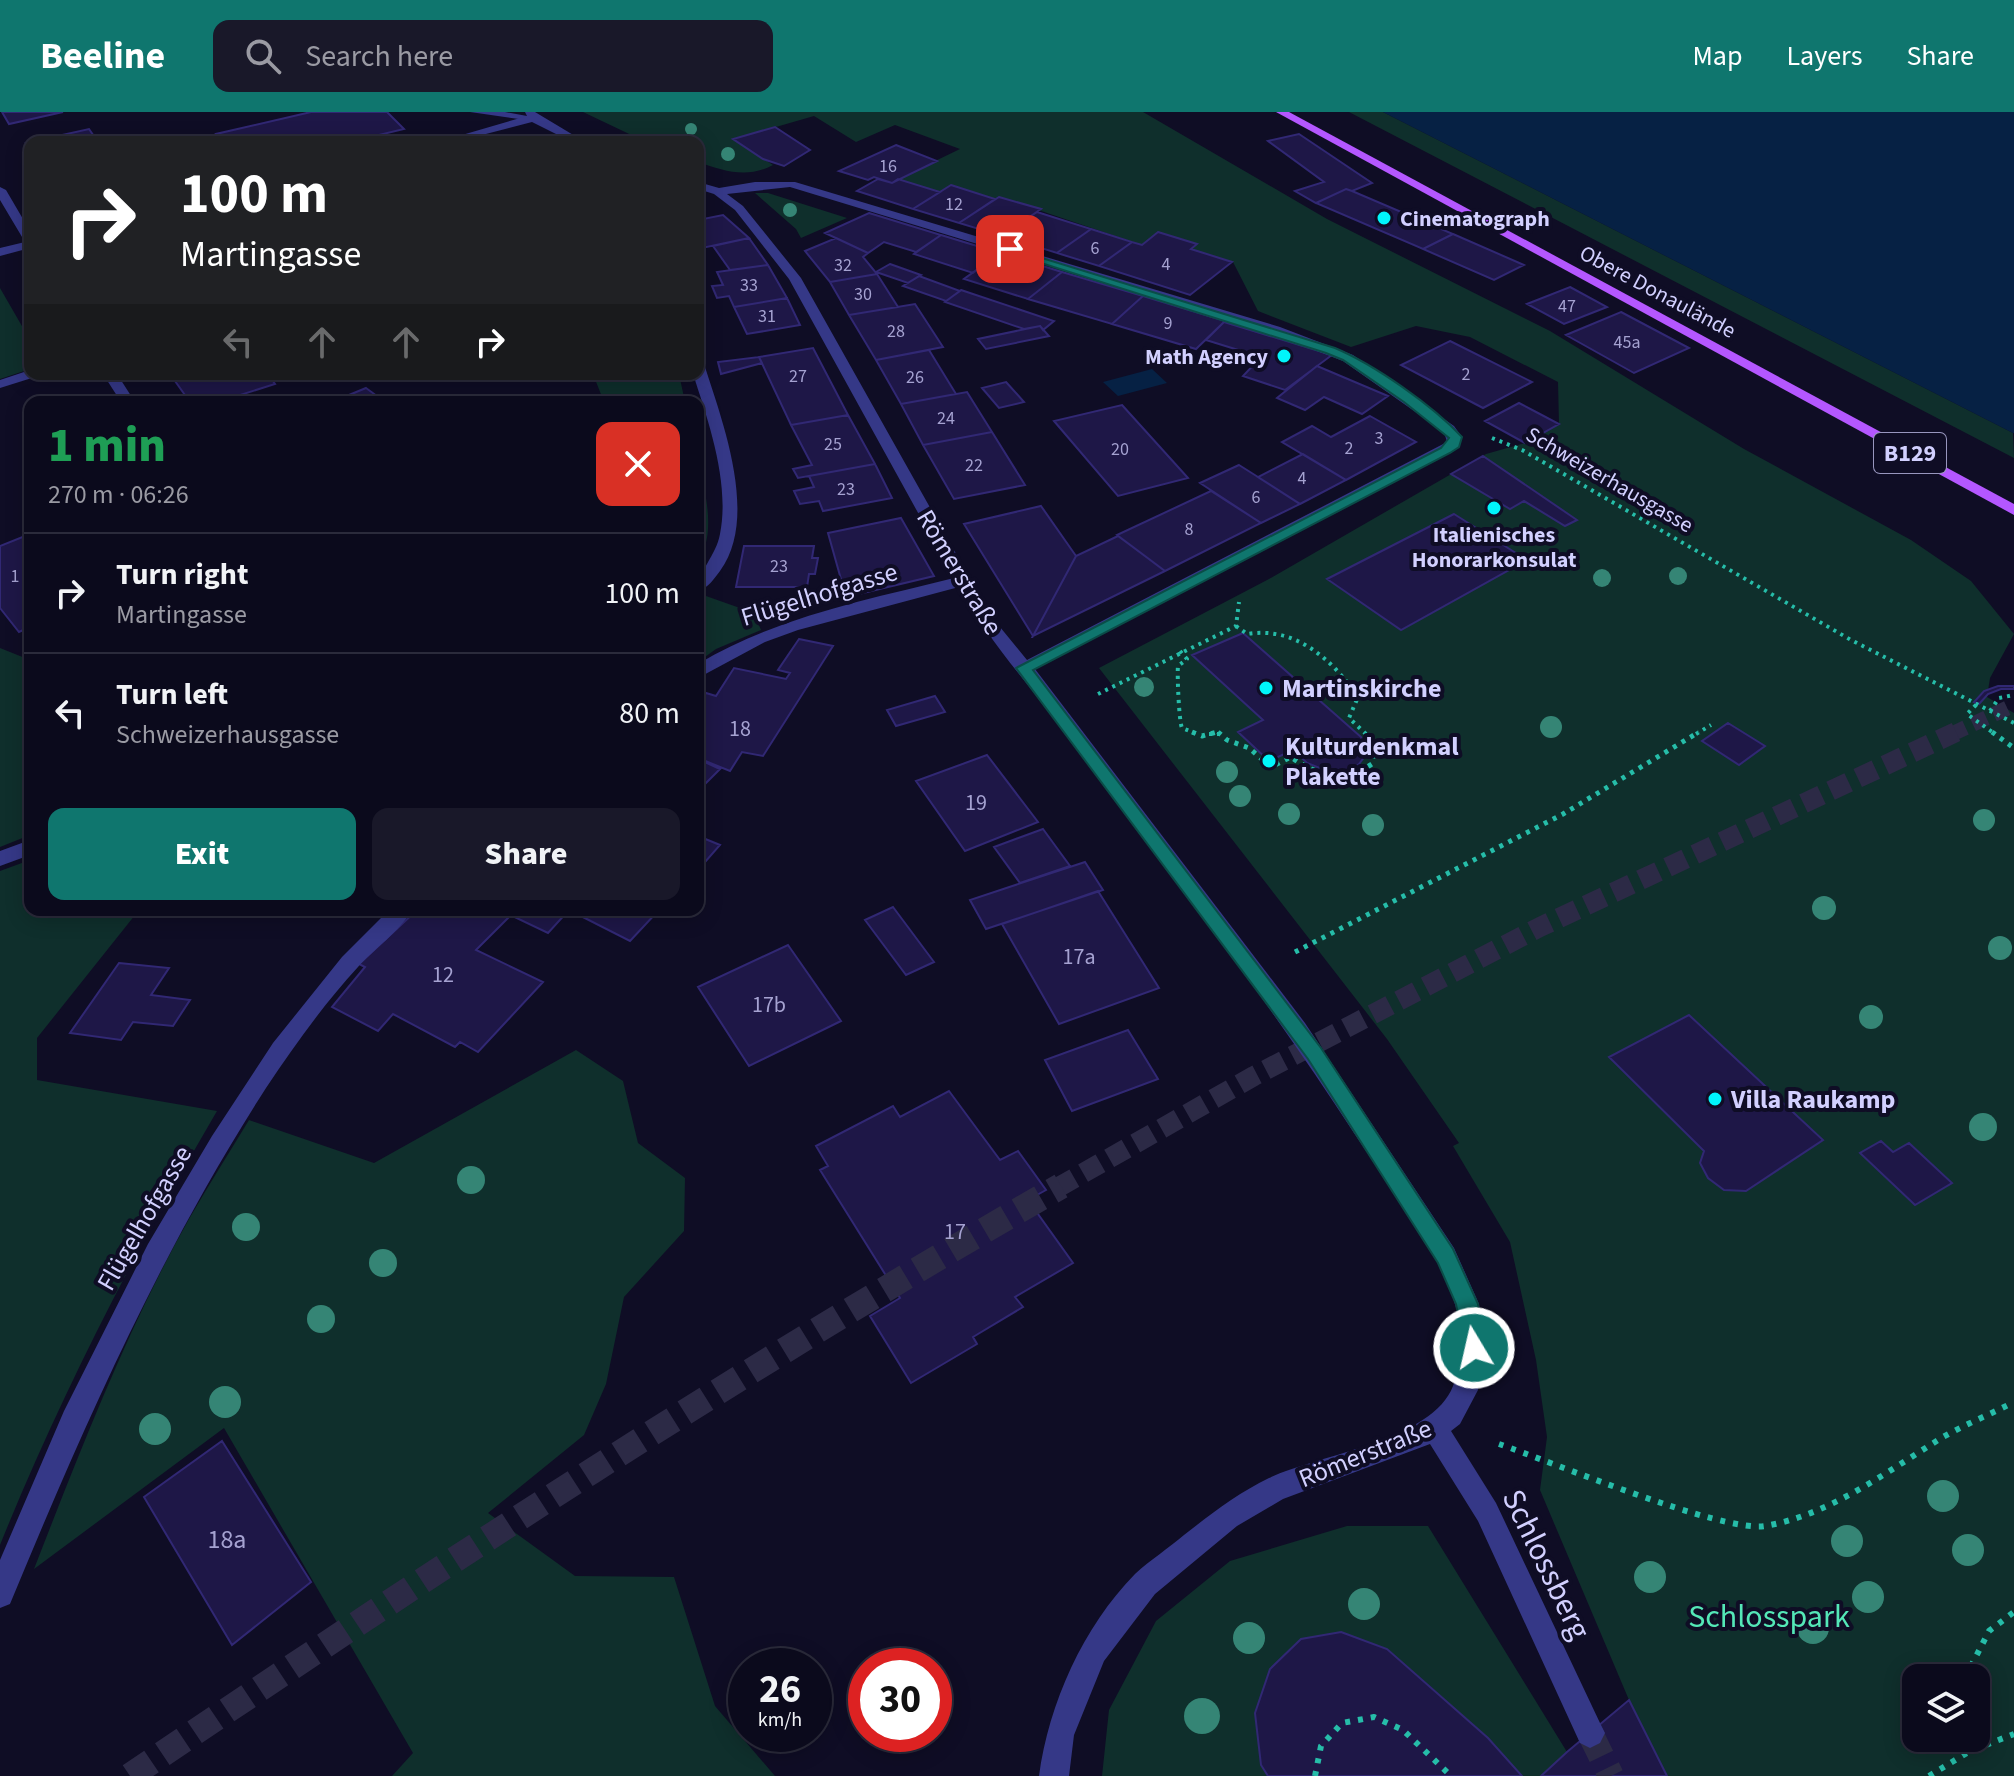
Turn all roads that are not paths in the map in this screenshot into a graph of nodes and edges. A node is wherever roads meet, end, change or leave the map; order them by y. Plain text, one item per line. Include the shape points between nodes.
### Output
1 (475, 112) edge
2 (1281, 112) edge
3 (531, 115) edge
4 (463, 136) edge
5 (569, 136) edge
6 (704, 187) edge
7 (0, 190) edge
8 (718, 192) junction
9 (24, 232) edge
10 (24, 244) edge
11 (0, 252) edge
12 (24, 376) edge
13 (702, 380) edge
14 (0, 384) edge
15 (2014, 510) edge
16 (704, 578) edge
17 (962, 581) junction
18 (704, 668) edge
19 (1024, 668) junction
20 (24, 849) edge
21 (0, 859) edge
22 (396, 916) edge
23 (1435, 1428) junction
24 (0, 1594) edge
25 (1590, 1733) tunnel mouth
26 (1054, 1776) edge

1 - 3 street
2 - 15 main road, Obere Donaulände / B129
3 - 4 street
3 - 5 street
6 - 8 street, Römerstraße
7 - 9 street
8 - 17 street, Römerstraße via 754,222 795,278
8 - 19 street via 791,184 1275,330 1348,358 1455,437 1445,450
10 - 11 street
12 - 14 street
13 - 16 street via 728,504 724,550
17 - 18 street, Flügelhofgasse via 765,635
17 - 19 street, Römerstraße
19 - 23 street, Römerstraße via 1298,1029 1446,1256 1467,1304 1474,1348 1465,1390 1451,1415
20 - 21 street
22 - 24 street, Flügelhofgasse via 312,1003 173,1219 50,1466
23 - 25 street, Schlossberg via 1487,1512
23 - 26 street, Römerstraße via 1276,1488 1228,1517 1145,1584 1094,1651 1059,1735

